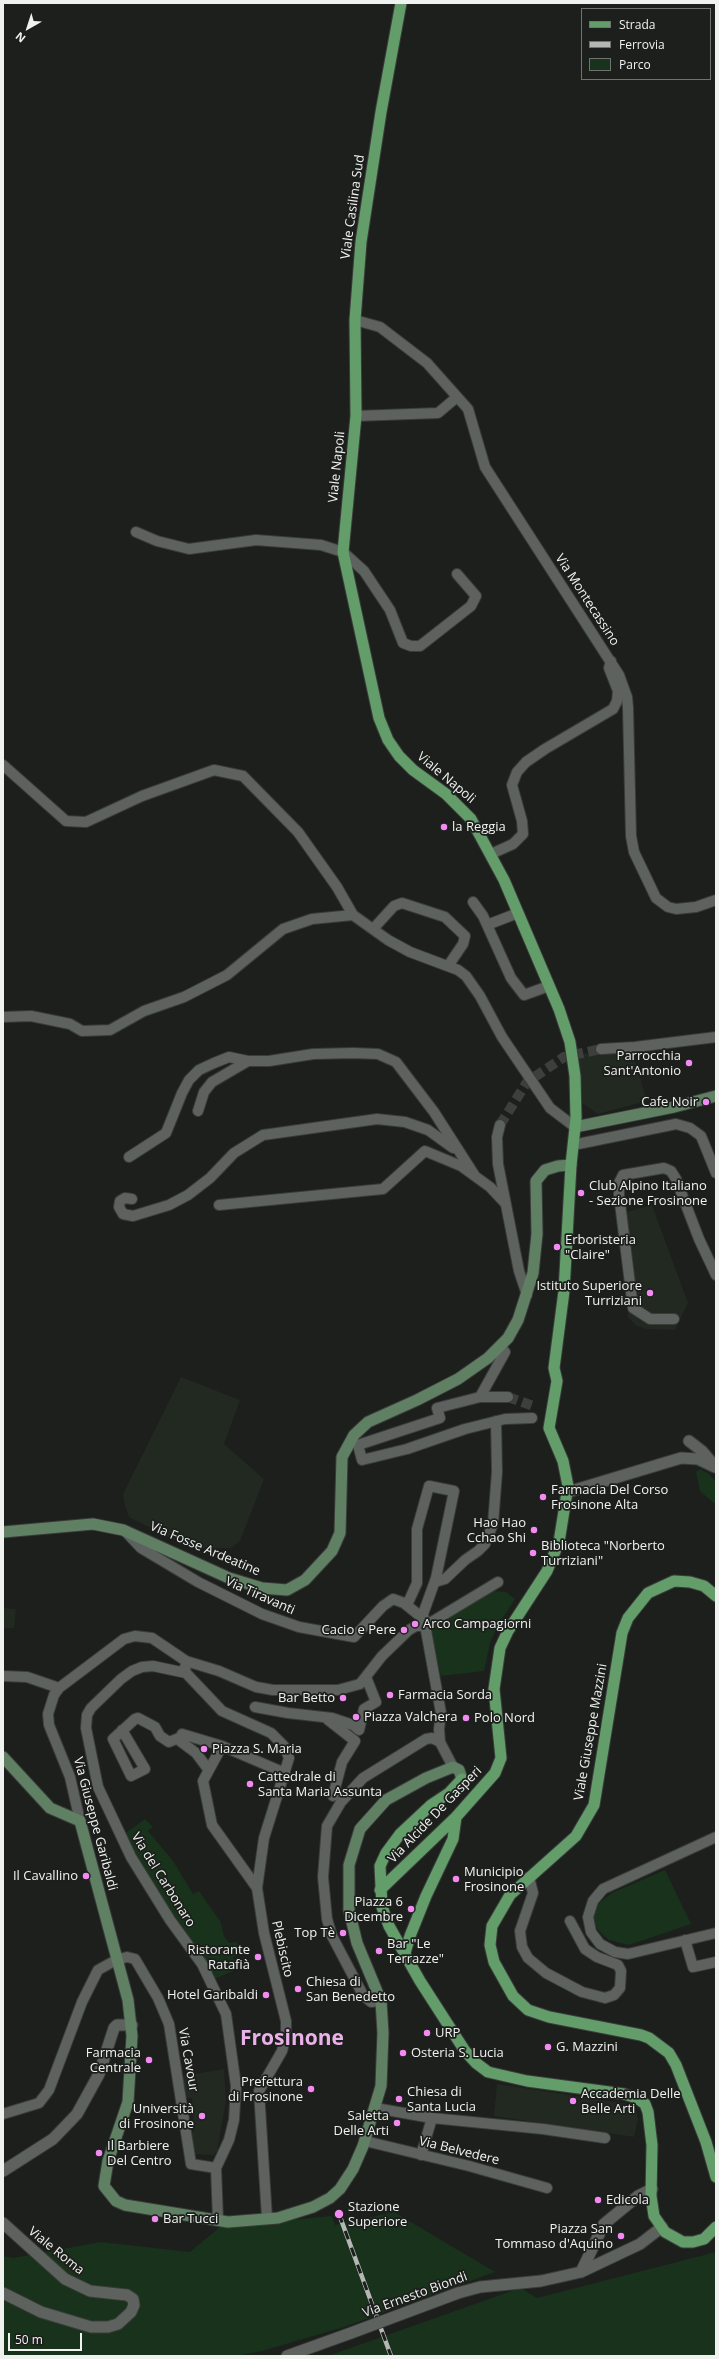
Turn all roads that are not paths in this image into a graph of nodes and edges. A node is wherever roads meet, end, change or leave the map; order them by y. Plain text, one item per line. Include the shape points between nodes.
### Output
1 (401, 3) edge
2 (355, 320) junction
3 (457, 397) junction
4 (356, 416) junction
5 (136, 532) dead end
6 (343, 552) junction
7 (457, 574) dead end
8 (611, 661) junction
9 (3, 765) edge
10 (491, 854) junction
11 (716, 900) edge
12 (473, 902) dead end
13 (518, 912) junction
14 (354, 915) junction
15 (487, 925) junction
16 (373, 929) junction
17 (448, 966) junction
18 (549, 986) junction
19 (3, 1017) edge
20 (716, 1037) edge
21 (601, 1048) tunnel mouth
22 (248, 1061) junction
23 (716, 1096) edge
24 (198, 1112) dead end
25 (500, 1125) tunnel mouth
26 (575, 1128) junction
27 (573, 1145) junction
28 (128, 1157) dead end
29 (464, 1159) junction
30 (571, 1165) junction
31 (716, 1173) edge
32 (475, 1176) junction
33 (132, 1199) dead end
34 (506, 1204) junction
35 (218, 1205) dead end
36 (716, 1275) edge
37 (527, 1295) junction
38 (674, 1319) dead end
39 (500, 1347) junction
40 (480, 1396) junction
41 (508, 1397) tunnel mouth
42 (532, 1418) dead end
43 (496, 1421) junction
44 (690, 1441) dead end
45 (716, 1467) edge
46 (568, 1492) junction
47 (123, 1530) junction
48 (3, 1532) edge
49 (435, 1582) junction
50 (498, 1582) dead end
51 (716, 1596) edge
52 (407, 1605) junction
53 (425, 1626) junction
54 (186, 1662) junction
55 (186, 1673) junction
56 (3, 1676) edge
57 (366, 1677) junction
58 (59, 1688) junction
59 (255, 1707) dead end
60 (326, 1718) junction
61 (122, 1730) dead end
62 (181, 1737) junction
63 (440, 1742) junction
64 (222, 1746) junction
65 (3, 1757) edge
66 (453, 1768) junction
67 (208, 1769) junction
68 (285, 1773) junction
69 (332, 1796) dead end
70 (456, 1817) junction
71 (80, 1821) junction
72 (716, 1837) edge
73 (529, 1877) junction
74 (257, 1888) junction
75 (380, 1890) junction
76 (570, 1921) dead end
77 (716, 1933) edge
78 (685, 1940) junction
79 (405, 1953) junction
80 (116, 1960) junction
81 (716, 1962) edge
82 (381, 2001) junction
83 (132, 2025) junction
84 (375, 2108) junction
85 (3, 2114) edge
86 (432, 2118) junction
87 (605, 2138) dead end
88 (365, 2141) junction
89 (421, 2155) junction
90 (216, 2168) junction
91 (3, 2171) edge
92 (716, 2177) edge
93 (547, 2188) dead end
94 (652, 2189) junction
95 (267, 2218) junction
96 (218, 2220) junction
97 (3, 2224) edge
98 (662, 2227) junction
99 (716, 2227) edge
100 (581, 2272) junction
101 (3, 2293) edge
102 (286, 2356) edge

1 - 2 main road, Viale Casilina Sud via 361,242
2 - 3 street, Via Montecassino via 380,327 427,363
2 - 4 main road, Viale Casilina Sud
3 - 4 street via 438,413
3 - 8 street, Via Montecassino via 468,409 485,467
4 - 6 main road, Viale Napoli
5 - 6 street via 156,541 189,549 256,540 321,546
6 - 7 street via 364,571 390,610 403,643 411,646 420,646 471,606 476,596
6 - 10 main road, Viale Napoli via 379,718 388,740 413,770 461,806
8 - 10 street via 609,668 618,691 613,709 545,749 526,762 517,772 512,785 523,834 513,844
8 - 11 street, Via Montecassino via 627,697 631,836 641,868 656,898 668,907 686,909
9 - 14 street via 66,821 86,822 142,796 214,770 243,776 298,832
10 - 13 main road, Viale Napoli
12 - 15 street
13 - 15 street
13 - 18 main road, Viale Napoli
14 - 16 street
14 - 19 street via 312,919 283,929 228,975 184,997 144,1011 110,1030 82,1031 70,1024 31,1016
15 - 18 street via 511,978 524,995
16 - 17 street via 410,952
16 - 17 street via 394,906 402,903 445,917 465,936 463,944
17 - 26 street via 466,976 474,985 502,1037 550,1108
18 - 26 main road, Viale Napoli via 570,1042 573,1058
20 - 21 street via 635,1047
22 - 24 street via 212,1082 204,1092
22 - 28 street via 229,1057 199,1070 189,1080 182,1093 166,1133
22 - 29 street via 352,1052 378,1054 396,1062 434,1112
23 - 26 main road
25 - 34 street via 496,1151
26 - 27 main road, Viale Napoli
27 - 30 main road, Viale Napoli
27 - 31 street via 676,1124 690,1128 701,1136
29 - 32 street
29 - 33 street via 449,1144 428,1130 405,1122 377,1119 358,1121 263,1135 234,1152 210,1178 188,1195 169,1205 133,1216 123,1214 119,1207 120,1201 125,1198
30 - 37 main road, Via Fosse Ardeatine via 545,1170 536,1181 536,1251
30 - 46 main road, Via Alcide De Gasperi via 564,1291 554,1368 557,1381 549,1428 567,1473
32 - 34 street
32 - 35 street via 460,1166 425,1151 383,1189
34 - 37 street via 518,1270
36 - 38 street via 671,1172 664,1168 623,1175 619,1183 619,1195 633,1308 650,1319
37 - 39 main road, Via Fosse Ardeatine via 518,1320
39 - 40 street via 506,1352
39 - 47 main road, Via Fosse Ardeatine via 458,1379 368,1422 354,1436 342,1457 340,1533 332,1551 319,1567 305,1580 287,1590 262,1588 229,1578
40 - 41 street
40 - 43 street via 437,1408 440,1418 358,1445 362,1460 407,1449
42 - 43 street
43 - 49 street via 497,1472 493,1524 485,1544 478,1552 465,1560 445,1579
44 - 45 street
45 - 46 street via 698,1459 681,1458
46 - 70 main road, Via Alcide De Gasperi via 559,1542 553,1557 547,1571 508,1632 497,1658 494,1689 501,1750 498,1766 491,1779
47 - 48 main road, Via Fosse Ardeatine via 93,1524
47 - 52 street, Via Tiravanti via 141,1548 198,1582 257,1612 299,1627 354,1637 393,1599
49 - 52 street via 454,1491 429,1486 417,1529 418,1579
49 - 53 street via 423,1614
50 - 53 street
51 - 73 main road, Viale Giuseppe Mazzini via 704,1586 674,1581 648,1593 628,1618 622,1633 594,1805 576,1836
52 - 53 street via 420,1616
53 - 57 street via 416,1626 409,1630 382,1656
53 - 63 street via 441,1713
54 - 55 street
54 - 57 street, Via Giuseppe Garibaldi via 218,1671 256,1687 273,1690 338,1690 356,1685
54 - 58 street, Via Giuseppe Garibaldi via 152,1638 129,1637
55 - 68 street, Plebiscito via 224,1713 256,1725 278,1739 289,1758
55 - 90 street, Via del Carbonaro via 153,1666 132,1671 91,1708 87,1715 86,1728 98,1786 131,1858 170,1920 202,1964 226,2014 236,2086 234,2120 229,2140
56 - 58 street via 27,1677
57 - 60 street via 376,1702 364,1709 359,1730 353,1725
58 - 71 street, Via Giuseppe Garibaldi via 48,1714 49,1725 70,1777
59 - 60 street
60 - 69 street via 354,1741 342,1762
61 - 62 street via 138,1718 155,1727 160,1736 169,1742
62 - 64 street via 182,1734
62 - 67 street via 180,1741 196,1752
63 - 66 street
63 - 82 street via 432,1738 426,1739 362,1778 341,1802 327,1826 323,1877 327,1919 332,1936 363,1995 370,2002
64 - 67 street
64 - 68 street
65 - 71 main road via 50,1808
66 - 75 main road via 459,1770 462,1779 400,1834 386,1853 380,1866
66 - 82 main road via 426,1778 386,1800 360,1829 349,1865 349,1910 357,1943
67 - 74 street via 203,1781 212,1825
68 - 74 street, Plebiscito via 264,1838
70 - 75 main road, Via Alcide De Gasperi
70 - 79 main road via 453,1839 426,1896
71 - 80 main road, Via Giuseppe Garibaldi
72 - 78 street via 604,1889 593,1901 588,1917 591,1932 600,1944 615,1952 628,1954
73 - 76 street via 533,1894 520,1931 522,1947 528,1958 546,1973 582,1992 605,1998 614,1995 620,1988 621,1970 618,1965 597,1957 586,1949
73 - 92 main road, Viale Giuseppe Mazzini via 510,1894 492,1926 490,1945 494,1962 513,1996 528,2010 641,2034 669,2053 703,2135
74 - 95 street, Plebiscito via 264,1933 286,2021 282,2051 259,2091
75 - 79 main road via 382,1907 389,1926
77 - 78 street
78 - 81 street via 693,1967
79 - 94 main road via 465,2051 488,2072 527,2081 624,2094 645,2104 652,2134
80 - 83 main road, Via Giuseppe Garibaldi via 128,2000
80 - 85 street via 98,1970 82,2002 49,2090 39,2103
80 - 90 street, Via Cavour via 127,1957 135,1959 158,1998 169,2024 191,2164
82 - 84 main road via 381,2086
83 - 91 street via 118,2025 114,2028 99,2074 77,2114 53,2140
83 - 96 main road, Via Giuseppe Garibaldi via 128,2102 107,2167 104,2186 116,2201 125,2205
84 - 86 street
84 - 88 main road
86 - 87 street
86 - 89 street
88 - 89 street, Via Belvedere
88 - 95 main road via 353,2169 340,2189 330,2198 293,2214
89 - 93 street, Via Belvedere
90 - 96 street
94 - 98 main road via 654,2216
94 - 100 street via 638,2196 604,2224
95 - 96 main road via 252,2221
97 - 101 street, Viale Roma via 64,2279 90,2291 127,2295 133,2299 134,2305 131,2312 118,2324 91,2327 41,2312
98 - 99 main road via 665,2232 683,2242 693,2242 704,2239
98 - 100 street, Via Ernesto Biondi via 640,2244
100 - 102 street, Via Ernesto Biondi, bridge via 541,2281 480,2286

